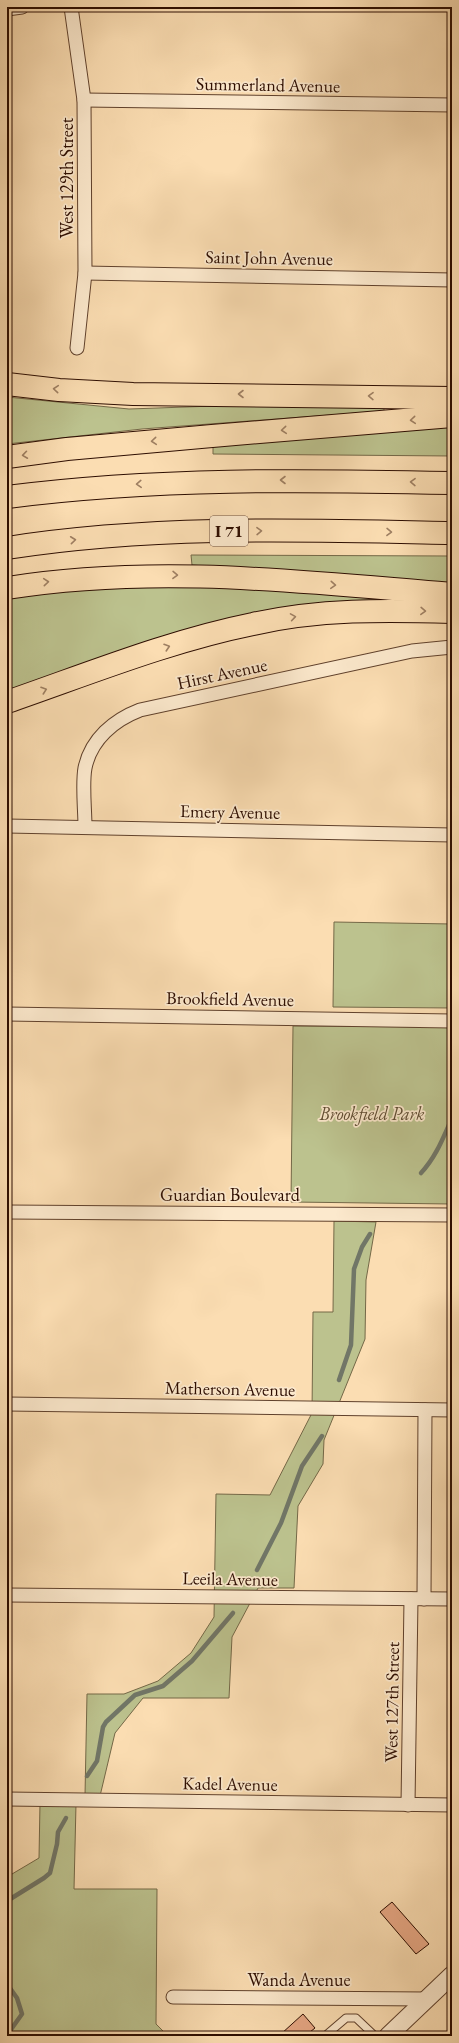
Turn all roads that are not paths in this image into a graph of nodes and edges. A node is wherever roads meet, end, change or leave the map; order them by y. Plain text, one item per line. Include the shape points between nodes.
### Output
1 (22, 7) edge
2 (71, 7) edge
3 (7, 10) edge
4 (84, 100) junction
5 (452, 105) edge
6 (85, 273) junction
7 (452, 280) edge
8 (77, 348) dead end
9 (7, 384) edge
10 (452, 398) edge
11 (452, 416) edge
12 (7, 457) edge
13 (452, 483) edge
14 (7, 497) edge
15 (452, 533) edge
16 (7, 548) edge
17 (7, 588) edge
18 (452, 594) edge
19 (452, 612) edge
20 (452, 647) edge
21 (7, 702) edge
22 (7, 826) edge
23 (85, 827) junction
24 (452, 835) edge
25 (7, 1014) edge
26 (452, 1021) edge
27 (7, 1212) edge
28 (452, 1215) edge
29 (7, 1404) edge
30 (425, 1410) junction
31 (452, 1410) edge
32 (7, 1595) edge
33 (417, 1599) junction
34 (452, 1599) edge
35 (7, 1799) edge
36 (408, 1805) junction
37 (452, 1805) edge
38 (452, 1975) edge
39 (173, 1997) dead end
40 (426, 1999) junction
41 (325, 2036) edge
42 (375, 2036) edge
43 (388, 2036) edge

1 - 3 street
2 - 4 street, West 129th Street
4 - 5 street, Summerland Avenue
4 - 6 street, West 129th Street
6 - 7 street, Saint John Avenue
6 - 8 street, West 129th Street
10 -> 9 highway via 133,394
11 -> 12 highway via 68,449
13 -> 14 highway via 224,481 140,484
16 -> 15 highway, I 71 via 77,539 213,531
17 -> 18 highway via 92,578 194,575
21 -> 19 highway via 202,636 253,623 345,611
20 - 23 street, Hirst Avenue via 412,651 140,710 122,717 104,732 93,748 85,769
22 - 23 street, Emery Avenue
23 - 24 street, Emery Avenue
25 - 26 street, Brookfield Avenue
27 - 28 street, Guardian Boulevard
29 - 30 street, Matherson Avenue
30 - 31 street, Matherson Avenue
30 - 33 street, West 127th Street
32 - 33 street, Leeila Avenue
33 - 34 street, Leeila Avenue
33 - 36 street, West 127th Street
35 - 36 street, Kadel Avenue
36 - 37 street, Kadel Avenue
38 - 40 street
39 - 40 street, Wanda Avenue
40 - 43 street
41 - 42 lane via 346,2018 356,2018

